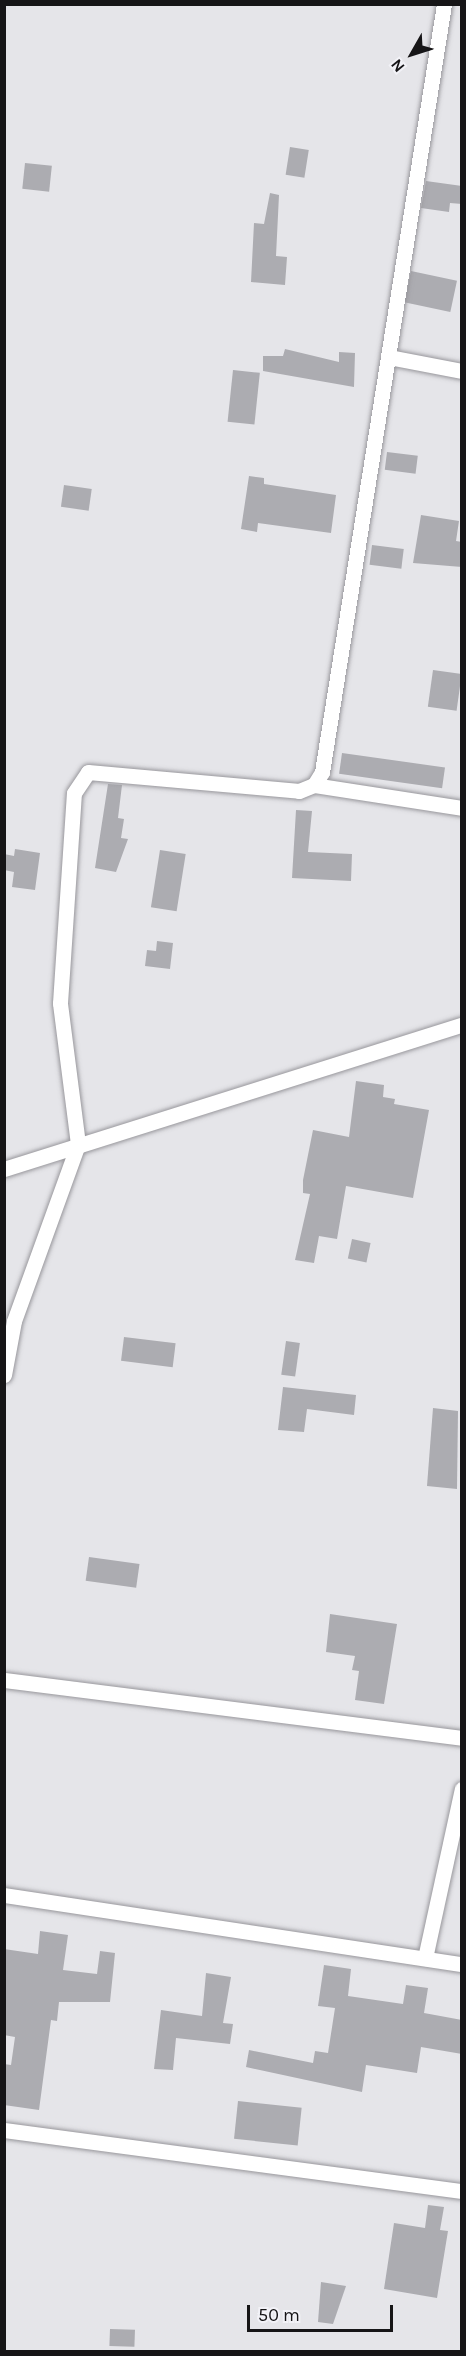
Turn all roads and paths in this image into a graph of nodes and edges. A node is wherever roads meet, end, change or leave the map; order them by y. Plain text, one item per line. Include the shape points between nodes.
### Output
1 (444, 4) edge
2 (389, 357) junction
3 (462, 371) edge
4 (314, 785) junction
5 (462, 808) edge
6 (462, 1025) edge
7 (78, 1144) junction
8 (4, 1169) edge
9 (4, 1375) edge
10 (4, 1680) edge
11 (462, 1738) edge
12 (462, 1789) edge
13 (4, 1895) edge
14 (425, 1958) junction
15 (462, 1964) edge
16 (4, 2130) edge
17 (462, 2191) edge

1 - 2 street
2 - 3 street
2 - 4 street via 328,738
4 - 5 street
4 - 7 street via 299,791 108,771 88,772 74,793 60,1003
6 - 7 street
7 - 8 street
7 - 9 street via 14,1321
10 - 11 street
12 - 14 street
13 - 14 street
14 - 15 street
16 - 17 street

